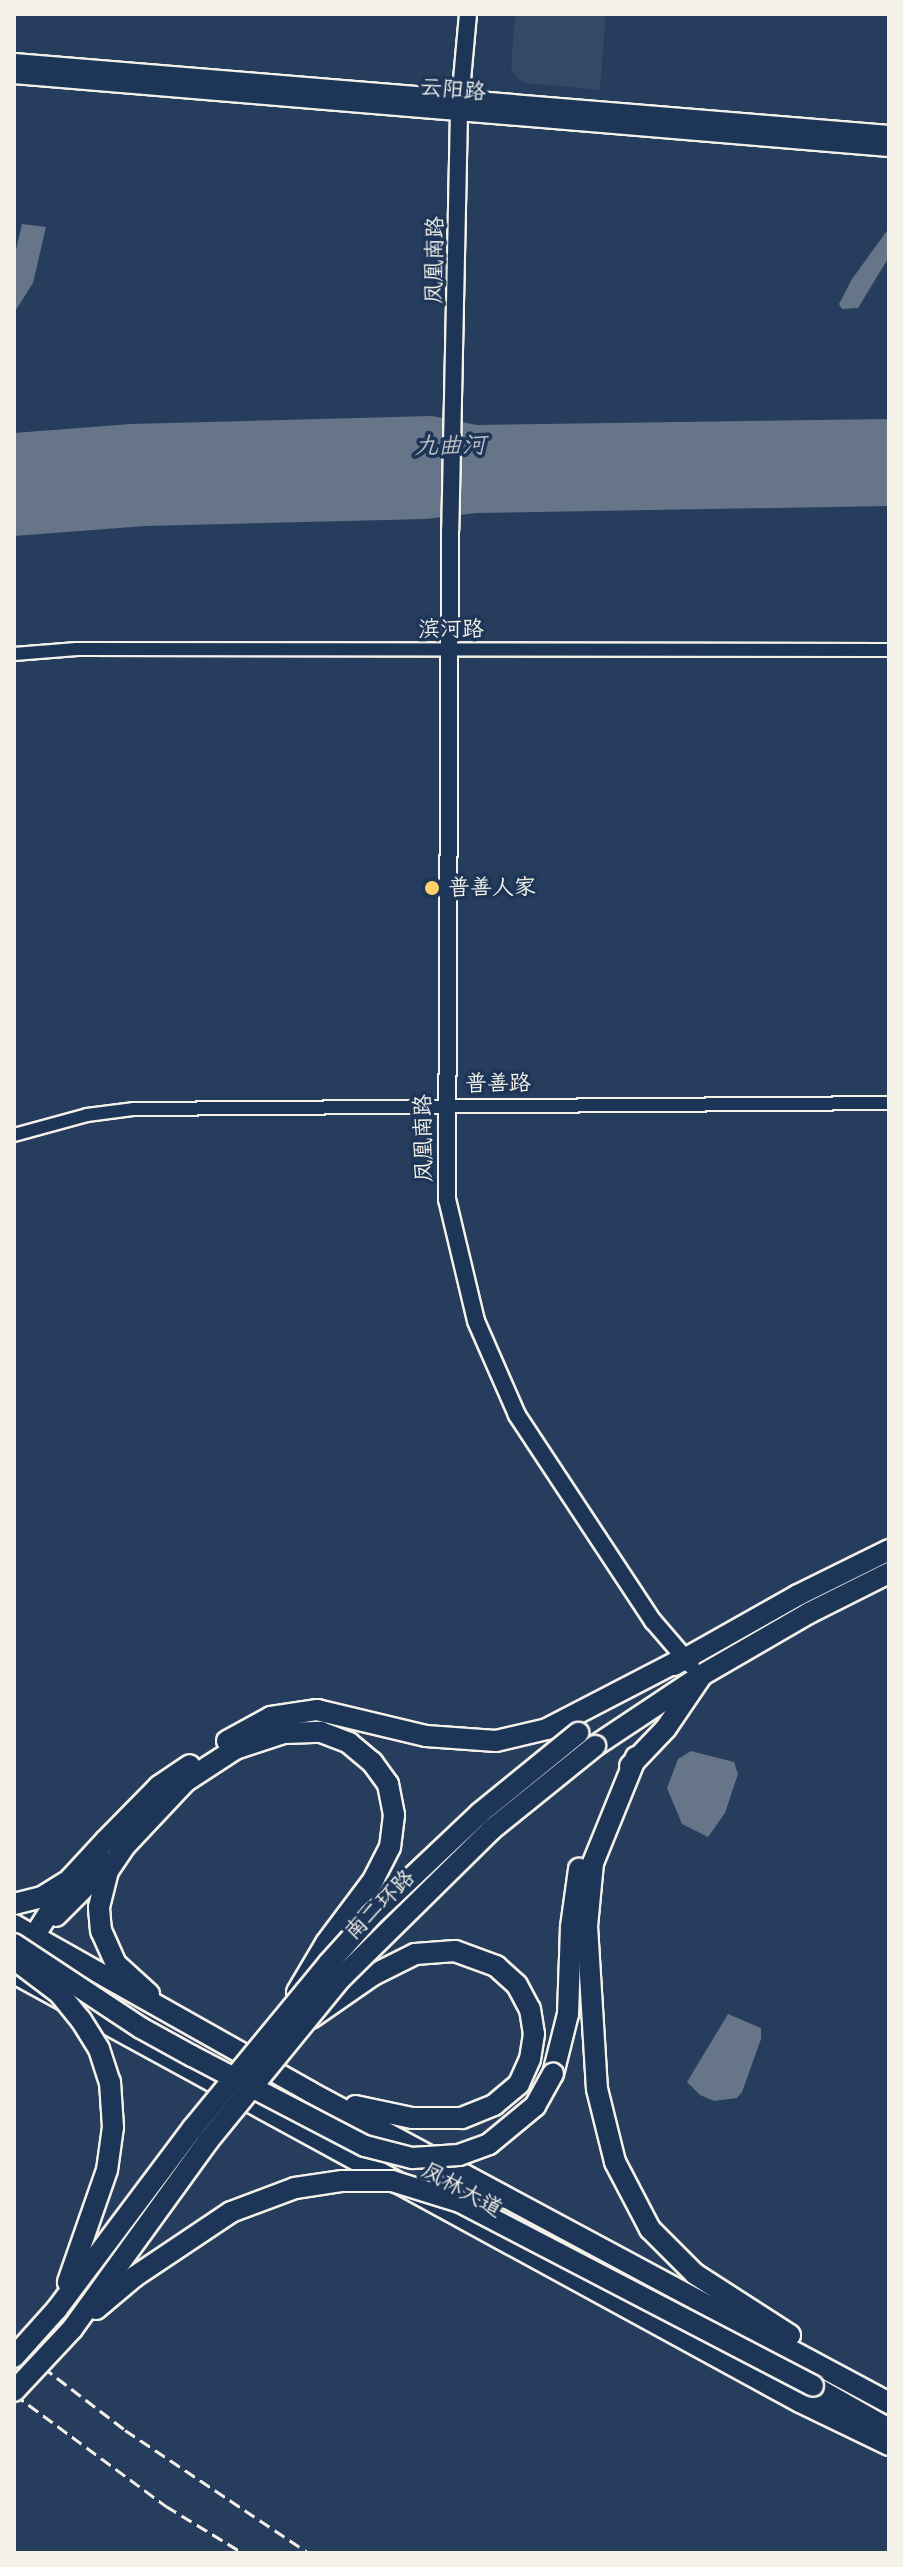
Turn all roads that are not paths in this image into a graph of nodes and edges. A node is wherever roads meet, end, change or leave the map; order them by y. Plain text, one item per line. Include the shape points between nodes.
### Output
1 (468, 14) edge
2 (14, 62) edge
3 (14, 75) edge
4 (460, 106) junction
5 (889, 134) edge
6 (889, 148) edge
7 (449, 650) junction
8 (889, 650) edge
9 (14, 654) edge
10 (889, 1103) edge
11 (445, 1105) junction
12 (14, 1135) edge
13 (889, 1550) edge
14 (889, 1573) edge
15 (684, 1658) junction
16 (702, 1675) junction
17 (587, 1740) junction
18 (124, 1847) junction
19 (70, 1879) junction
20 (14, 1904) edge
21 (14, 1925) edge
22 (579, 1926) junction
23 (24, 1941) edge
24 (14, 1961) edge
25 (14, 1973) edge
26 (176, 2018) junction
27 (281, 2018) junction
28 (304, 2022) junction
29 (310, 2092) junction
30 (57, 2309) junction
31 (72, 2329) junction
32 (14, 2357) edge
33 (14, 2391) edge
34 (889, 2395) edge
35 (889, 2403) edge
36 (889, 2429) edge
37 (889, 2445) edge

1 - 4 street, 凤凰南路
2 - 4 street, 云阳路
3 - 4 street, 云阳路
4 - 5 street, 云阳路
4 - 6 street, 云阳路
4 - 7 street, 凤凰南路
7 - 8 street, 滨河路
7 - 9 street, 滨河路 via 77,649
7 - 11 street, 凤凰南路
10 - 11 street, 普善路
11 - 12 street, 普善路 via 133,1109
11 - 15 street, 凤凰南路 via 447,1199 476,1321 517,1415 653,1621
13 - 15 main road, 南二环路
14 - 16 main road, 南二环路
15 - 16 street, 凤凰南路
15 - 17 main road, 南二环路
15 - 19 main road via 547,1729 496,1741 426,1736 317,1710 271,1717 159,1786
16 - 17 main road, 南二环路
16 - 22 main road via 666,1728 605,1798 580,1862
17 - 27 main road, 南二环路, bridge via 480,1813 371,1916
17 - 28 main road, 南二环路, bridge via 385,1931
18 - 23 main road
18 - 26 main road via 108,1871 99,1907 101,1931 116,1964
18 - 27 main road, bridge via 186,1781 235,1749 284,1733 321,1732 349,1743 372,1762 388,1784 394,1815 390,1847
19 - 20 main road via 42,1897
19 - 23 main road
21 - 23 main road
22 - 23 main road, bridge via 563,2044 535,2106 489,2144 459,2155 412,2158 365,2146 141,2028
22 - 34 main road via 597,2089 615,2162 650,2229 695,2274
23 - 24 street
23 - 26 main road, 凤林大道
24 - 30 main road, bridge via 59,1993 81,2020 99,2049 110,2082 113,2127 107,2170
25 - 37 main road, 凤林大道 via 800,2402
26 - 29 main road, 凤林大道
27 - 30 main road, 南二环路, bridge
28 - 29 main road, bridge via 373,1975 415,1954 455,1951 496,1966 517,1985 530,2009 534,2034 519,2084 494,2105 462,2118 376,2112
28 - 31 main road, 南二环路, bridge via 208,2141
29 - 35 main road, 凤林大道
30 - 32 main road, 南二环路, bridge
31 - 33 main road, 南二环路, bridge
31 - 36 main road, bridge via 134,2277 231,2212 295,2188 392,2181 460,2202

